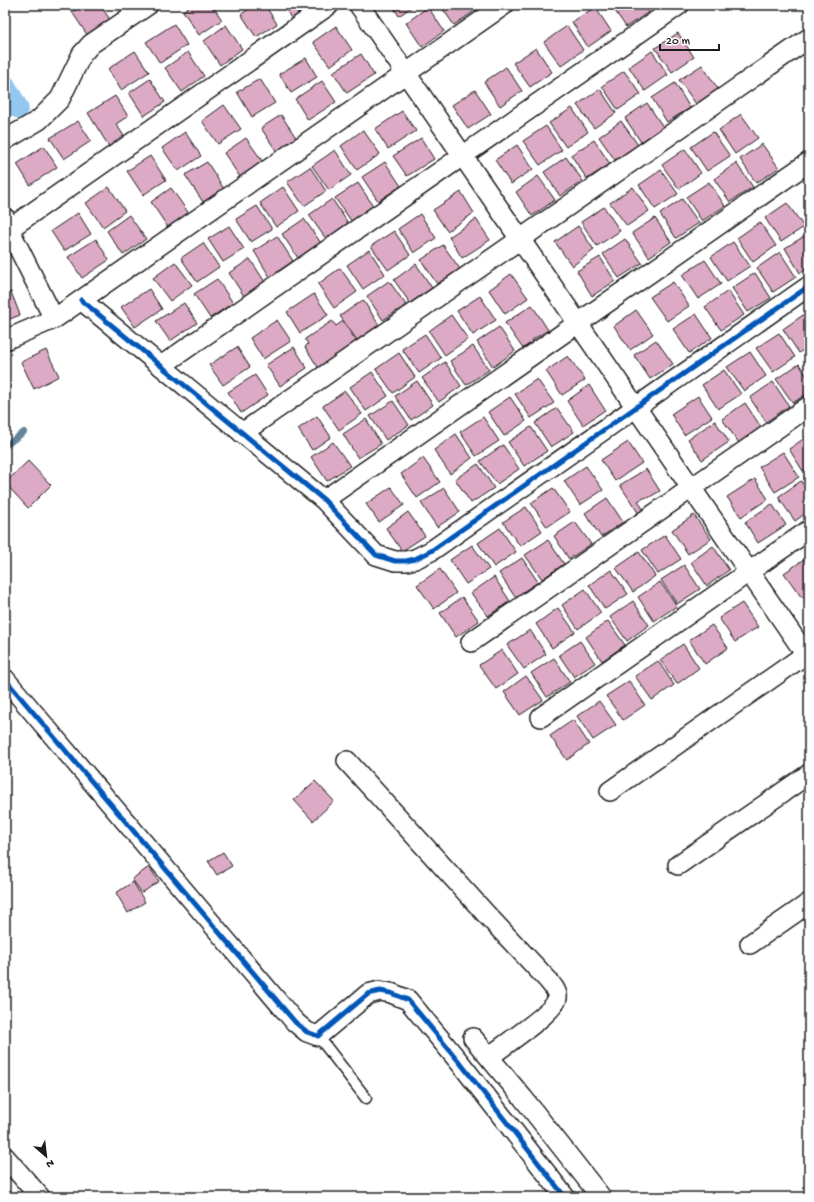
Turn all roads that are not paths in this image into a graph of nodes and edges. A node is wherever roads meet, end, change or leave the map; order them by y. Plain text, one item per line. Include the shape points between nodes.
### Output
1 (148, 5) edge
2 (329, 5) edge
3 (359, 5) edge
4 (504, 5) edge
5 (679, 5) edge
6 (809, 38) edge
7 (406, 73) junction
8 (5, 140) edge
9 (463, 156) junction
10 (809, 162) edge
11 (6, 226) edge
12 (520, 239) junction
13 (809, 286) edge
14 (81, 300) junction
15 (54, 319) junction
16 (578, 323) junction
17 (5, 340) edge
18 (161, 366) junction
19 (809, 406) edge
20 (636, 407) junction
21 (242, 433) junction
22 (692, 488) junction
23 (324, 500) junction
24 (809, 530) edge
25 (749, 572) junction
26 (471, 642) dead end
27 (808, 655) edge
28 (5, 679) edge
29 (541, 717) dead end
30 (347, 761) dead end
31 (809, 774) edge
32 (610, 791) dead end
33 (678, 865) dead end
34 (809, 903) edge
35 (750, 944) dead end
36 (318, 1036) junction
37 (473, 1038) dead end
38 (489, 1057) junction
39 (366, 1098) dead end
40 (5, 1157) edge
41 (40, 1197) edge
42 (565, 1197) edge
43 (601, 1197) edge

1 - 8 street via 91,44 82,54 60,99 39,120
2 - 11 street
3 - 7 street
4 - 7 street
5 - 9 street
6 - 12 street
7 - 9 street
7 - 14 street
9 - 12 street
9 - 18 street
10 - 16 street
11 - 15 street
12 - 16 street
12 - 21 street
13 - 20 street
14 - 15 street
14 - 18 street
15 - 17 street
16 - 20 street
16 - 23 street
18 - 21 street
19 - 22 street
20 - 22 street
20 - 23 street via 431,551 406,561 395,561 376,555
21 - 23 street
22 - 25 street
22 - 26 street
24 - 25 street
25 - 27 street
25 - 29 street
27 - 32 street
28 - 36 street via 295,1022 307,1032
30 - 38 street via 547,979 558,996 548,1012
31 - 33 street
34 - 35 street
36 - 39 lane
36 - 42 street via 368,994 380,991 408,1000
37 - 38 street
38 - 43 street
40 - 41 street

